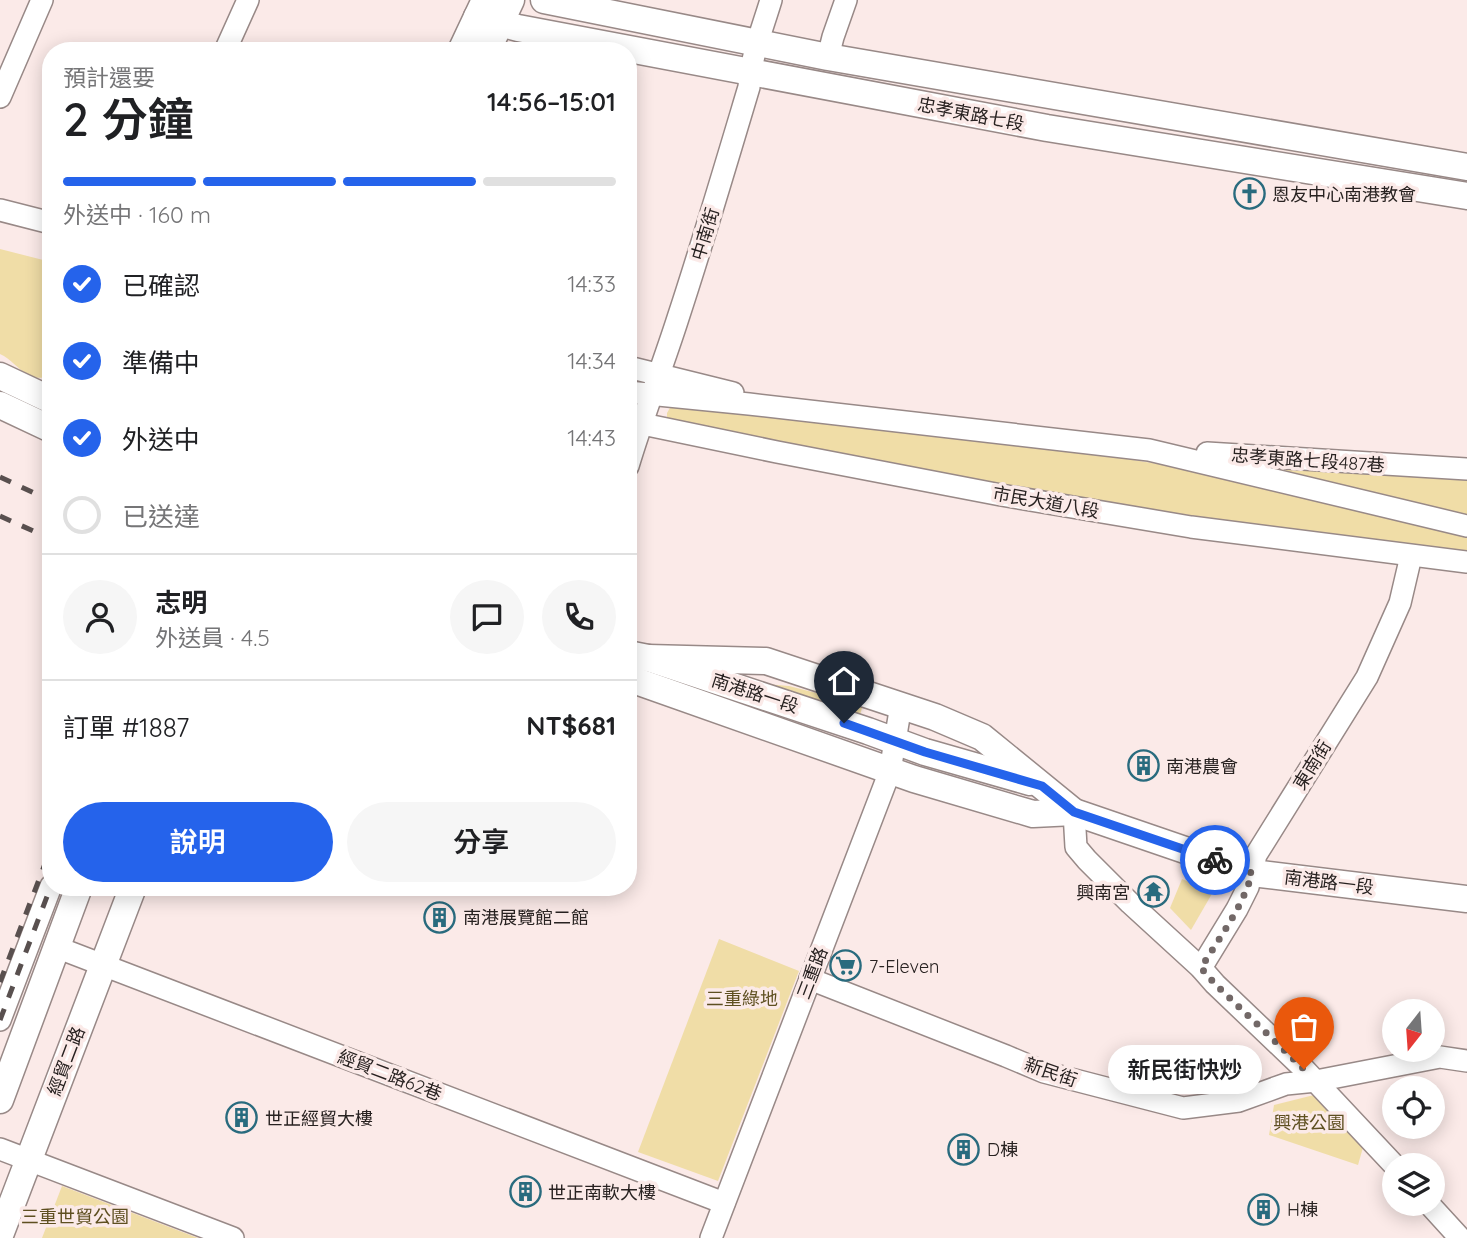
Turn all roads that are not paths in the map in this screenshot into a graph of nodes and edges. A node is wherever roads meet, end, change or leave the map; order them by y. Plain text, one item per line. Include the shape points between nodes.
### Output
1 (42, 0) edge
2 (248, 0) edge
3 (511, 0) edge
4 (544, 0) edge
5 (771, 0) edge
6 (846, 0) edge
7 (488, 14) edge
8 (229, 42) edge
9 (468, 42) edge
10 (487, 42) edge
11 (617, 42) edge
12 (756, 43) junction
13 (637, 46) edge
14 (828, 57) junction
15 (750, 71) junction
16 (0, 96) edge
17 (1467, 167) edge
18 (1467, 196) edge
19 (0, 210) edge
20 (42, 221) edge
21 (637, 369) edge
22 (659, 374) junction
23 (0, 376) edge
24 (637, 393) edge
25 (651, 395) junction
26 (42, 396) edge
27 (0, 405) edge
28 (810, 412) junction
29 (637, 419) edge
30 (637, 422) edge
31 (42, 425) edge
32 (1149, 450) junction
33 (1467, 469) edge
34 (1467, 526) edge
35 (1411, 556) junction
36 (1467, 562) edge
37 (638, 656) edge
38 (637, 681) edge
39 (901, 705) junction
40 (895, 741) junction
41 (890, 771) junction
42 (1042, 786) junction
43 (1074, 812) junction
44 (1252, 873) junction
45 (47, 896) edge
46 (76, 896) edge
47 (130, 896) edge
48 (1467, 899) edge
49 (56, 947) junction
50 (103, 965) junction
51 (1201, 968) junction
52 (810, 979) junction
53 (0, 1020) edge
54 (1467, 1061) edge
55 (1316, 1081) junction
56 (0, 1100) edge
57 (0, 1149) edge
58 (1383, 1153) edge
59 (29, 1160) junction
60 (724, 1203) junction
61 (1440, 1216) edge
62 (0, 1235) edge
63 (233, 1238) edge
64 (711, 1238) edge
65 (1460, 1238) edge

1 - 16 street
2 - 8 street
3 - 7 main road
4 - 12 main road, 忠孝東路七段
5 - 12 street, 中南街
6 - 14 street
7 - 9 main road
7 - 10 main road
7 - 11 main road, 忠孝東路七段
12 - 14 main road, 忠孝東路七段
12 - 15 street, 中南街
13 - 15 main road, 忠孝東路七段
14 - 17 main road, 忠孝東路七段
15 - 18 main road, 忠孝東路七段 via 1048,128
15 - 22 street, 中南街 via 719,188
19 - 20 street
21 - 22 street
22 - 25 street, 中南街
22 - 28 street
23 - 26 main road
24 - 25 street
25 - 28 street
25 - 29 street, 中南街
27 - 31 main road
28 - 32 street
30 - 35 street, 市民大道八段 via 1000,495 1191,527
32 - 33 street, 忠孝東路七段487巷
32 - 34 street
35 - 36 street, 市民大道八段
35 - 44 street, 東南街 via 1400,603 1367,677 1256,855
37 - 39 main road via 766,661
37 - 40 main road, 南港路一段
38 - 41 main road, 南港路一段
39 - 40 street, 三重路
39 - 42 main road via 982,737
40 - 41 street, 三重路
40 - 42 main road, 南港路一段
41 - 43 main road, 南港路一段 via 1033,814
41 - 52 street, 三重路
42 - 43 main road, 南港路一段
43 - 44 main road, 南港路一段
43 - 51 street via 1076,847
44 - 48 main road, 南港路一段
44 - 51 street, 東南街 via 1237,909
45 - 53 street
46 - 49 main road
47 - 50 main road, 經貿二路
49 - 50 street, 經貿二路62巷
49 - 56 main road
50 - 59 main road, 經貿二路
50 - 60 street, 經貿二路62巷
51 - 55 street
52 - 55 street, 新民街 via 1044,1072 1183,1108 1239,1101 1286,1084
52 - 60 street, 三重路
54 - 55 street, 新民街 via 1440,1058
55 - 58 street
57 - 59 street
59 - 62 main road, 經貿二路
59 - 63 street
60 - 64 street, 三重路
61 - 65 street

